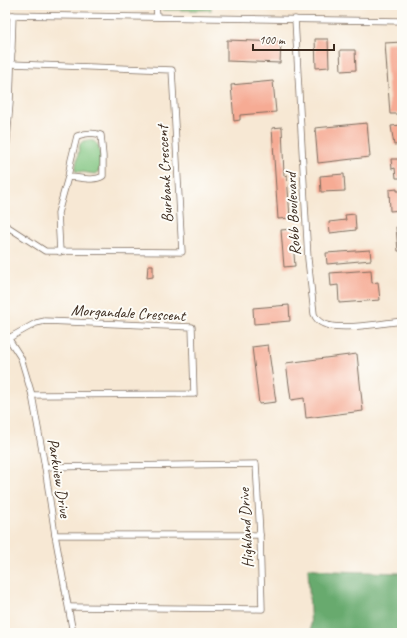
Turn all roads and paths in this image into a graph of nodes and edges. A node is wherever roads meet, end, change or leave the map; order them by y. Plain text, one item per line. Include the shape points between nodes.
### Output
1 (156, 5) edge
2 (5, 15) edge
3 (13, 15) junction
4 (157, 16) junction
5 (295, 19) junction
6 (402, 21) edge
7 (5, 51) edge
8 (12, 51) junction
9 (11, 64) junction
10 (8, 103) edge
11 (5, 164) edge
12 (68, 178) junction
13 (5, 225) edge
14 (60, 252) junction
15 (402, 321) edge
16 (7, 336) edge
17 (32, 395) junction
18 (45, 467) junction
19 (55, 535) junction
20 (260, 536) junction
21 (69, 607) junction
22 (74, 633) edge

1 - 4 street
2 - 3 street
3 - 4 street
3 - 8 street
4 - 5 street
5 - 6 street
5 - 15 street, Robb Boulevard via 308,255 314,314 320,322 339,327
7 - 8 street
8 - 9 street
9 - 10 street
9 - 14 street, Burbank Crescent via 172,70 182,252
10 - 11 street
12 - 12 street via 89,179 103,176 101,135 86,133 77,136
12 - 14 street via 58,213
13 - 14 street, Burbank Crescent via 45,251
16 - 17 street, Parkview Drive via 21,358
16 - 17 street, Morgandale Crescent via 45,321 192,327 194,394
17 - 18 street, Parkview Drive
18 - 19 street, Parkview Drive
18 - 20 street, Highland Drive via 256,464
19 - 20 street
19 - 21 street, Parkview Drive
20 - 21 street, Highland Drive via 262,609
21 - 22 street, Parkview Drive

